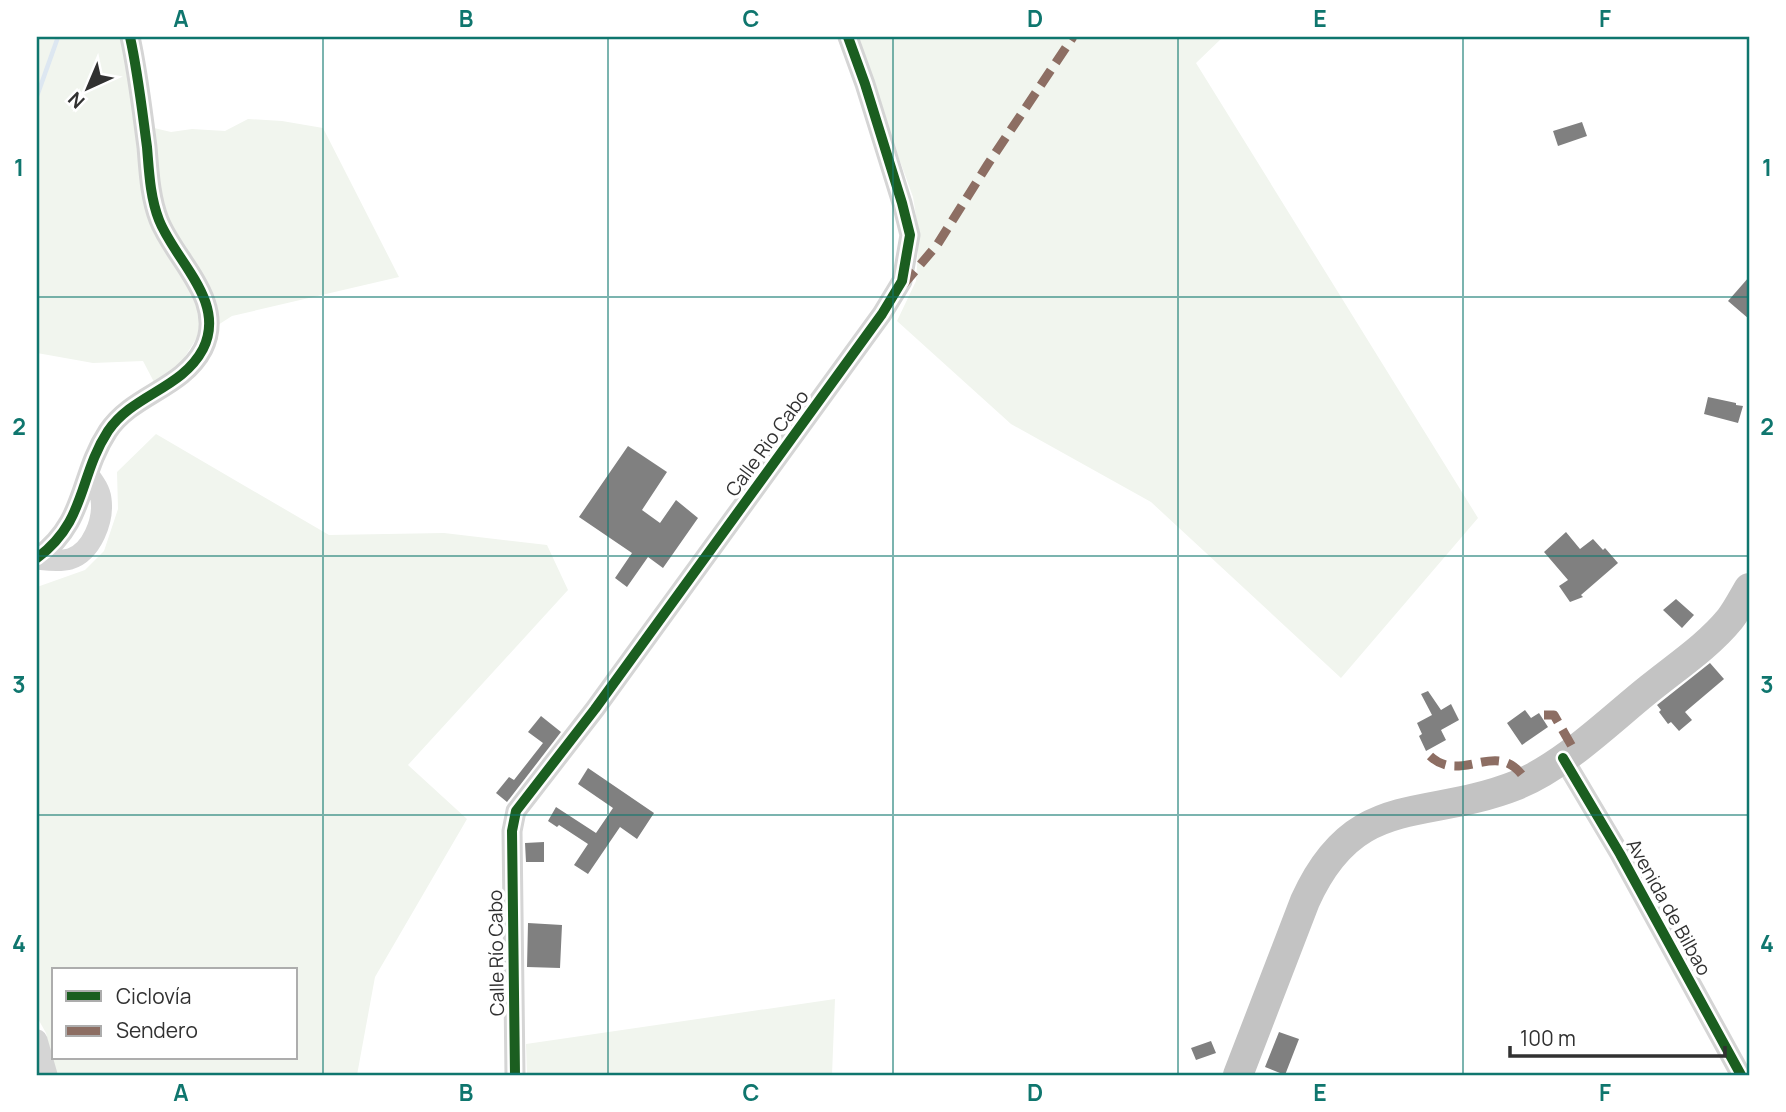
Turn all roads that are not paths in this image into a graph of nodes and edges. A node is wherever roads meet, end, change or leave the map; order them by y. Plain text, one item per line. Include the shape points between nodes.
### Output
1 (130, 37) edge
2 (848, 37) edge
3 (37, 558) edge
4 (1749, 588) edge
5 (1563, 758) junction
6 (512, 831) joint
7 (37, 1040) edge
8 (47, 1075) edge
9 (515, 1075) edge
10 (1238, 1075) edge
11 (1741, 1075) edge

1 - 3 street via 156,211 169,242 202,293 209,327 203,349 188,370 135,403 114,423 102,441 72,520
2 - 6 street, Calle Rio Cabo via 909,234 902,281 644,643 516,811
4 - 5 highway via 1730,620
5 - 10 highway via 1517,785 1381,819 1340,846 1312,885
5 - 11 street, Avenida de Bilbao
6 - 9 street, Calle Río Cabo
7 - 8 street

